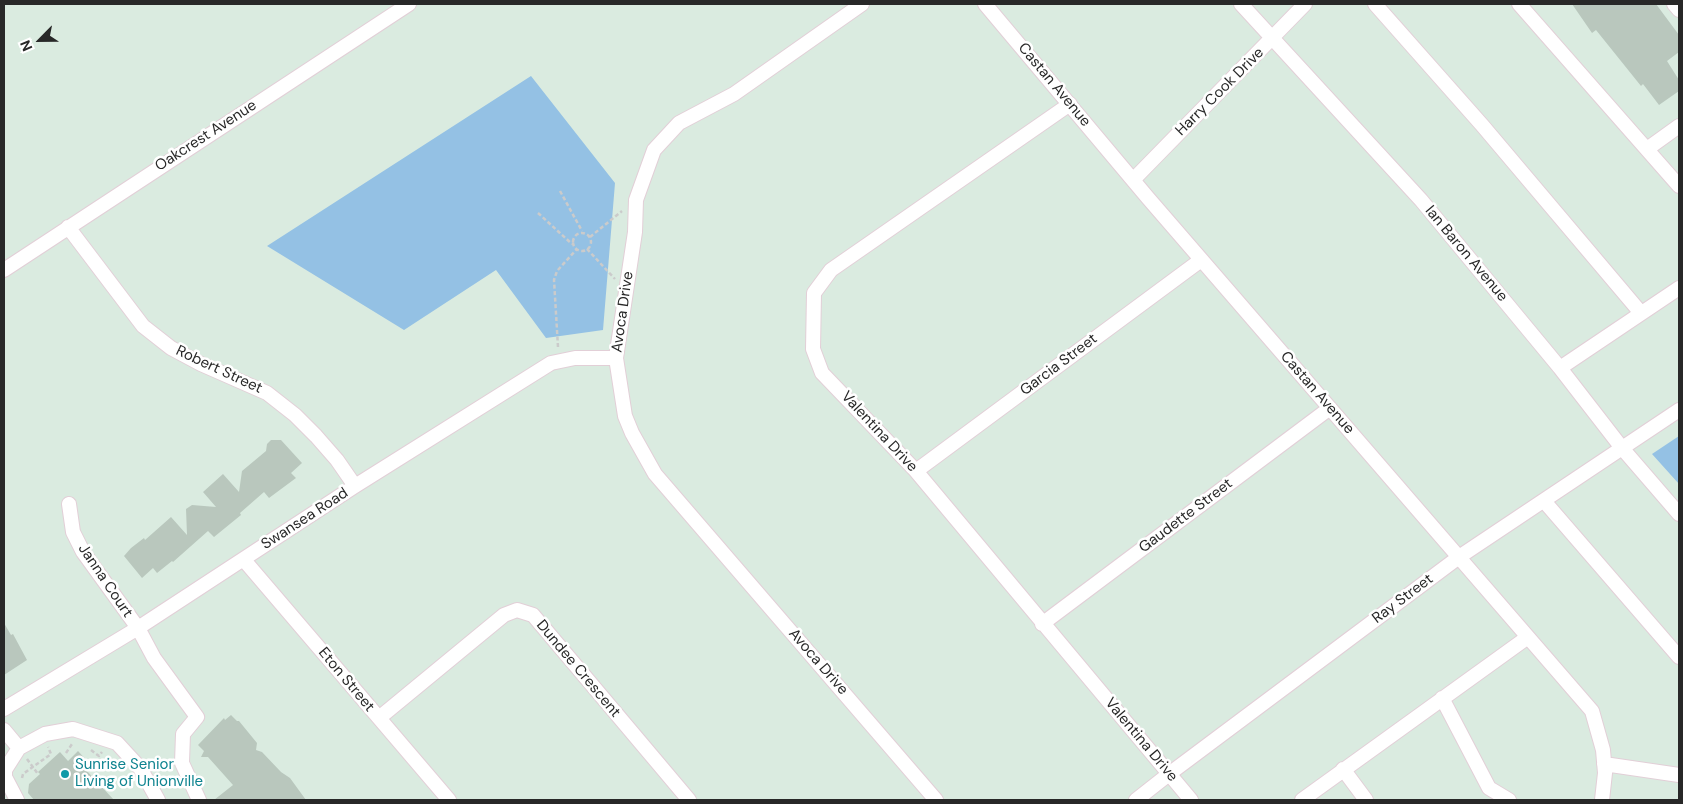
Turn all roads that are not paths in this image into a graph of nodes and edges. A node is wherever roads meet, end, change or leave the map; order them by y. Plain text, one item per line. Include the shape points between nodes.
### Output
1 (409, 4) edge
2 (862, 4) edge
3 (985, 4) edge
4 (1241, 4) edge
5 (1305, 4) edge
6 (1375, 4) edge
7 (1519, 4) edge
8 (1674, 4) edge
9 (1679, 10) edge
10 (1273, 39) junction
11 (1070, 104) junction
12 (1679, 126) edge
13 (1647, 150) junction
14 (1133, 180) junction
15 (1679, 186) edge
16 (68, 227) junction
17 (1201, 260) junction
18 (4, 270) edge
19 (1679, 288) edge
20 (1641, 313) junction
21 (616, 358) junction
22 (1560, 368) junction
23 (1330, 408) junction
24 (1679, 410) edge
25 (1622, 448) junction
26 (916, 471) junction
27 (355, 486) junction
28 (1544, 501) junction
29 (69, 504) dead end
30 (1679, 514) edge
31 (1459, 557) junction
32 (244, 560) junction
33 (1042, 624) junction
34 (138, 628) junction
35 (1528, 637) junction
36 (1679, 657) edge
37 (1442, 698) junction
38 (4, 709) edge
39 (379, 718) junction
40 (4, 730) edge
41 (18, 748) junction
42 (1604, 764) junction
43 (1343, 769) junction
44 (1169, 774) junction
45 (1679, 775) edge
46 (16, 800) edge
47 (158, 800) edge
48 (199, 800) edge
49 (449, 800) edge
50 (689, 800) edge
51 (936, 800) edge
52 (1136, 800) edge
53 (1191, 800) edge
54 (1302, 800) edge
55 (1366, 800) edge
56 (1509, 800) edge
57 (1602, 800) edge

1 - 16 street, Oakcrest Avenue
2 - 21 street, Avoca Drive via 734,94 679,123 654,150 636,200 635,232
3 - 11 street, Castan Avenue
4 - 10 street, Ian Baron Avenue
5 - 10 street, Harry Cook Drive
6 - 20 street
7 - 13 street
8 - 9 street
10 - 14 street, Harry Cook Drive
10 - 22 street, Ian Baron Avenue via 1421,200
11 - 14 street, Castan Avenue
11 - 26 street, Valentina Drive via 831,270 814,293 812,348 822,373
12 - 13 street
13 - 15 street
14 - 17 street, Castan Avenue
16 - 18 street, Oakcrest Avenue
16 - 27 street, Robert Street via 143,326 171,348 267,393 296,415 316,436
17 - 23 street, Castan Avenue
17 - 26 street, Garcia Street
19 - 20 street
20 - 22 street
21 - 27 street, Swansea Road via 576,358 551,363
21 - 51 street, Avoca Drive via 625,416 655,474
22 - 25 street, Ian Baron Avenue
23 - 31 street, Castan Avenue
23 - 33 street, Gaudette Street
24 - 25 street, Ray Street
25 - 28 street, Ray Street
25 - 30 street, Ian Baron Avenue
26 - 33 street, Valentina Drive
27 - 32 street, Swansea Road
28 - 31 street, Ray Street
28 - 36 street
29 - 34 street, Janna Court via 73,532 83,552
31 - 35 street, Castan Avenue
31 - 44 street, Ray Street
32 - 34 street, Swansea Road
32 - 39 street, Eton Street
33 - 44 street, Valentina Drive
34 - 38 street, Swansea Road
34 - 48 street, Janna Court via 154,658 197,717 183,734 182,763
35 - 37 street
35 - 42 street, Castan Avenue via 1592,711
37 - 43 street
37 - 56 street via 1490,788
39 - 49 street, Eton Street
39 - 50 street, Dundee Crescent via 504,615 517,610 533,615
40 - 41 street
41 - 46 street via 5,770 5,778
41 - 47 street via 45,734 73,729 117,743 140,768
42 - 45 street
42 - 57 street, Castan Avenue
43 - 54 street
43 - 55 street
44 - 52 street, Ray Street
44 - 53 street, Valentina Drive

